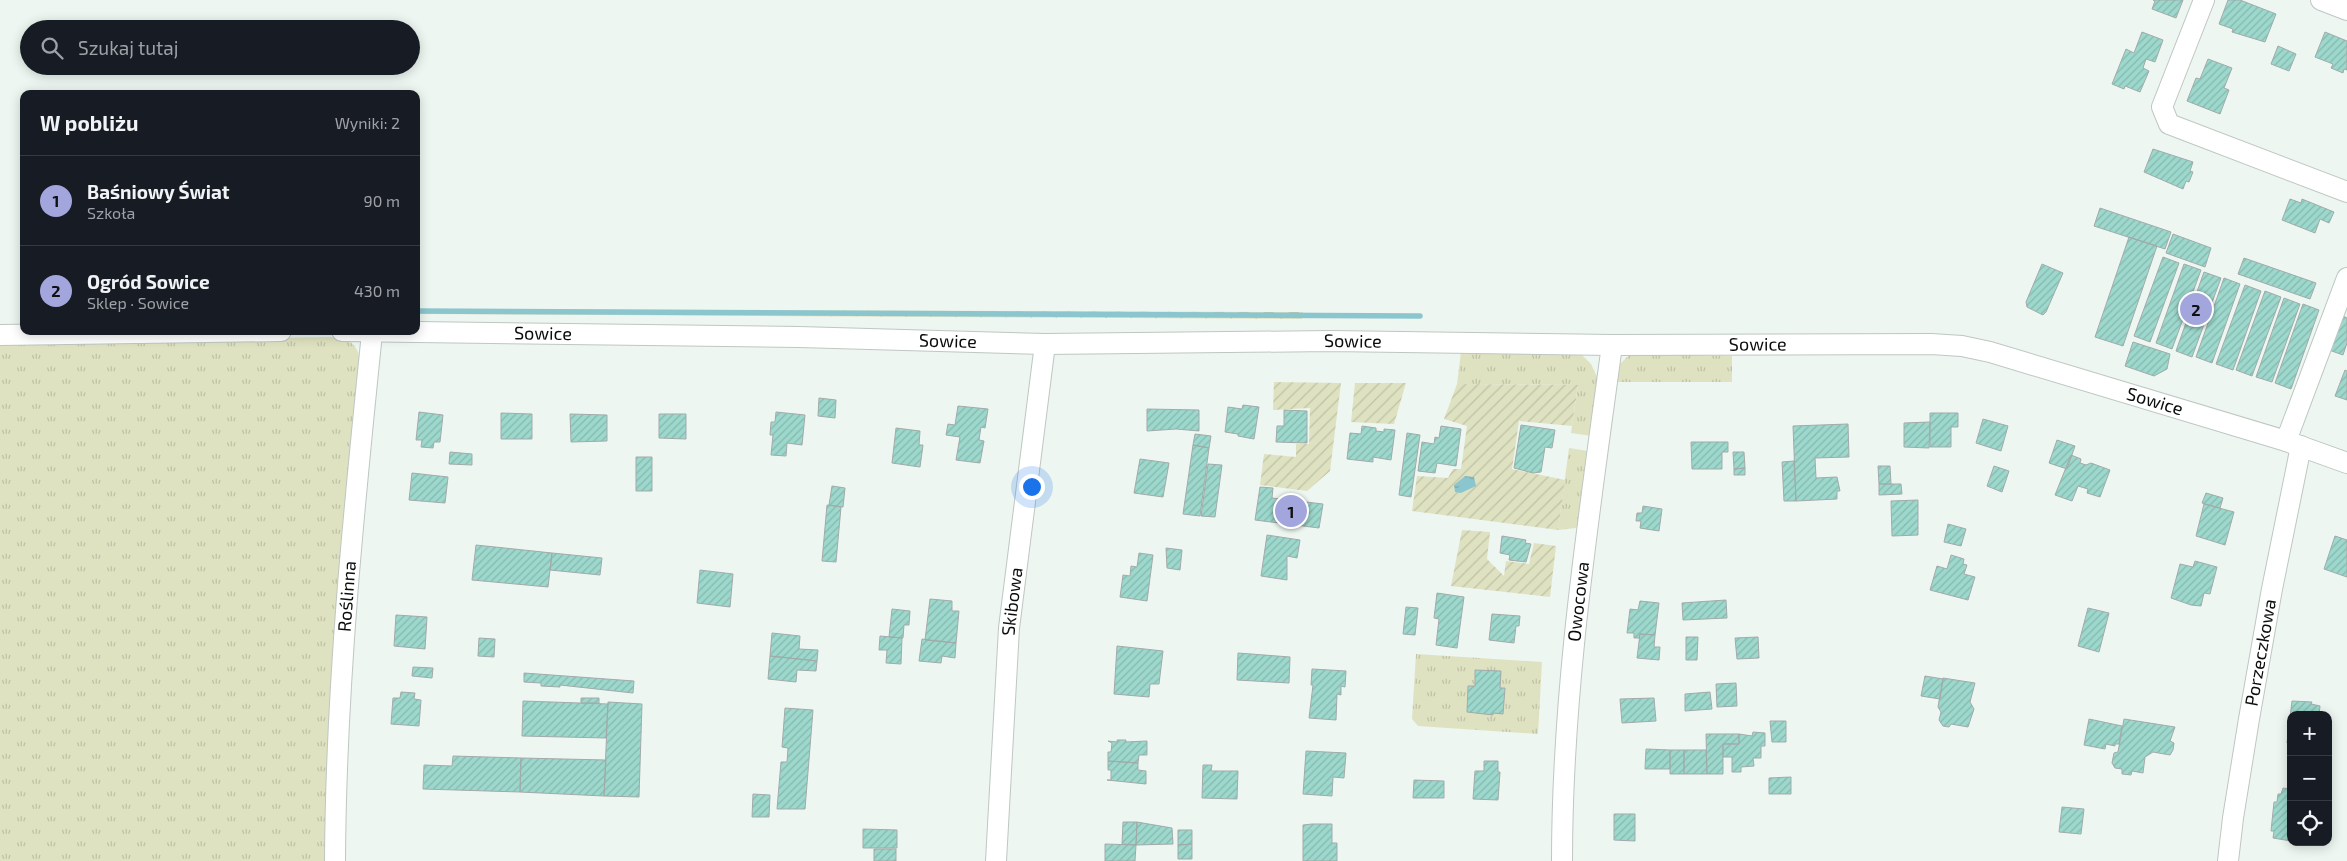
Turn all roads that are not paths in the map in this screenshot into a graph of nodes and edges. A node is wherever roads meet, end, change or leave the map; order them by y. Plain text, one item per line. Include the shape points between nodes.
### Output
1 (2204, 0) edge
2 (2321, 0) edge
3 (2347, 10) edge
4 (2347, 192) edge
5 (2347, 278) edge
6 (420, 333) edge
7 (0, 335) edge
8 (20, 335) edge
9 (372, 335) edge
10 (1045, 344) junction
11 (1612, 345) junction
12 (2293, 443) junction
13 (2347, 463) edge
14 (335, 861) edge
15 (996, 861) edge
16 (1562, 861) edge
17 (2228, 861) edge

1 - 4 street via 2162,107 2169,124
2 - 3 street
5 - 12 street, Porzeczkowa
6 - 10 street, Sowice via 799,337
7 - 8 street
9 - 14 street, Roślinna via 341,676
10 - 11 street, Sowice via 1331,341
10 - 15 street, Skibowa via 1010,628
11 - 12 street, Sowice via 1962,346
11 - 16 street, Owocowa via 1571,669
12 - 13 street, Sowice
12 - 17 street, Porzeczkowa

